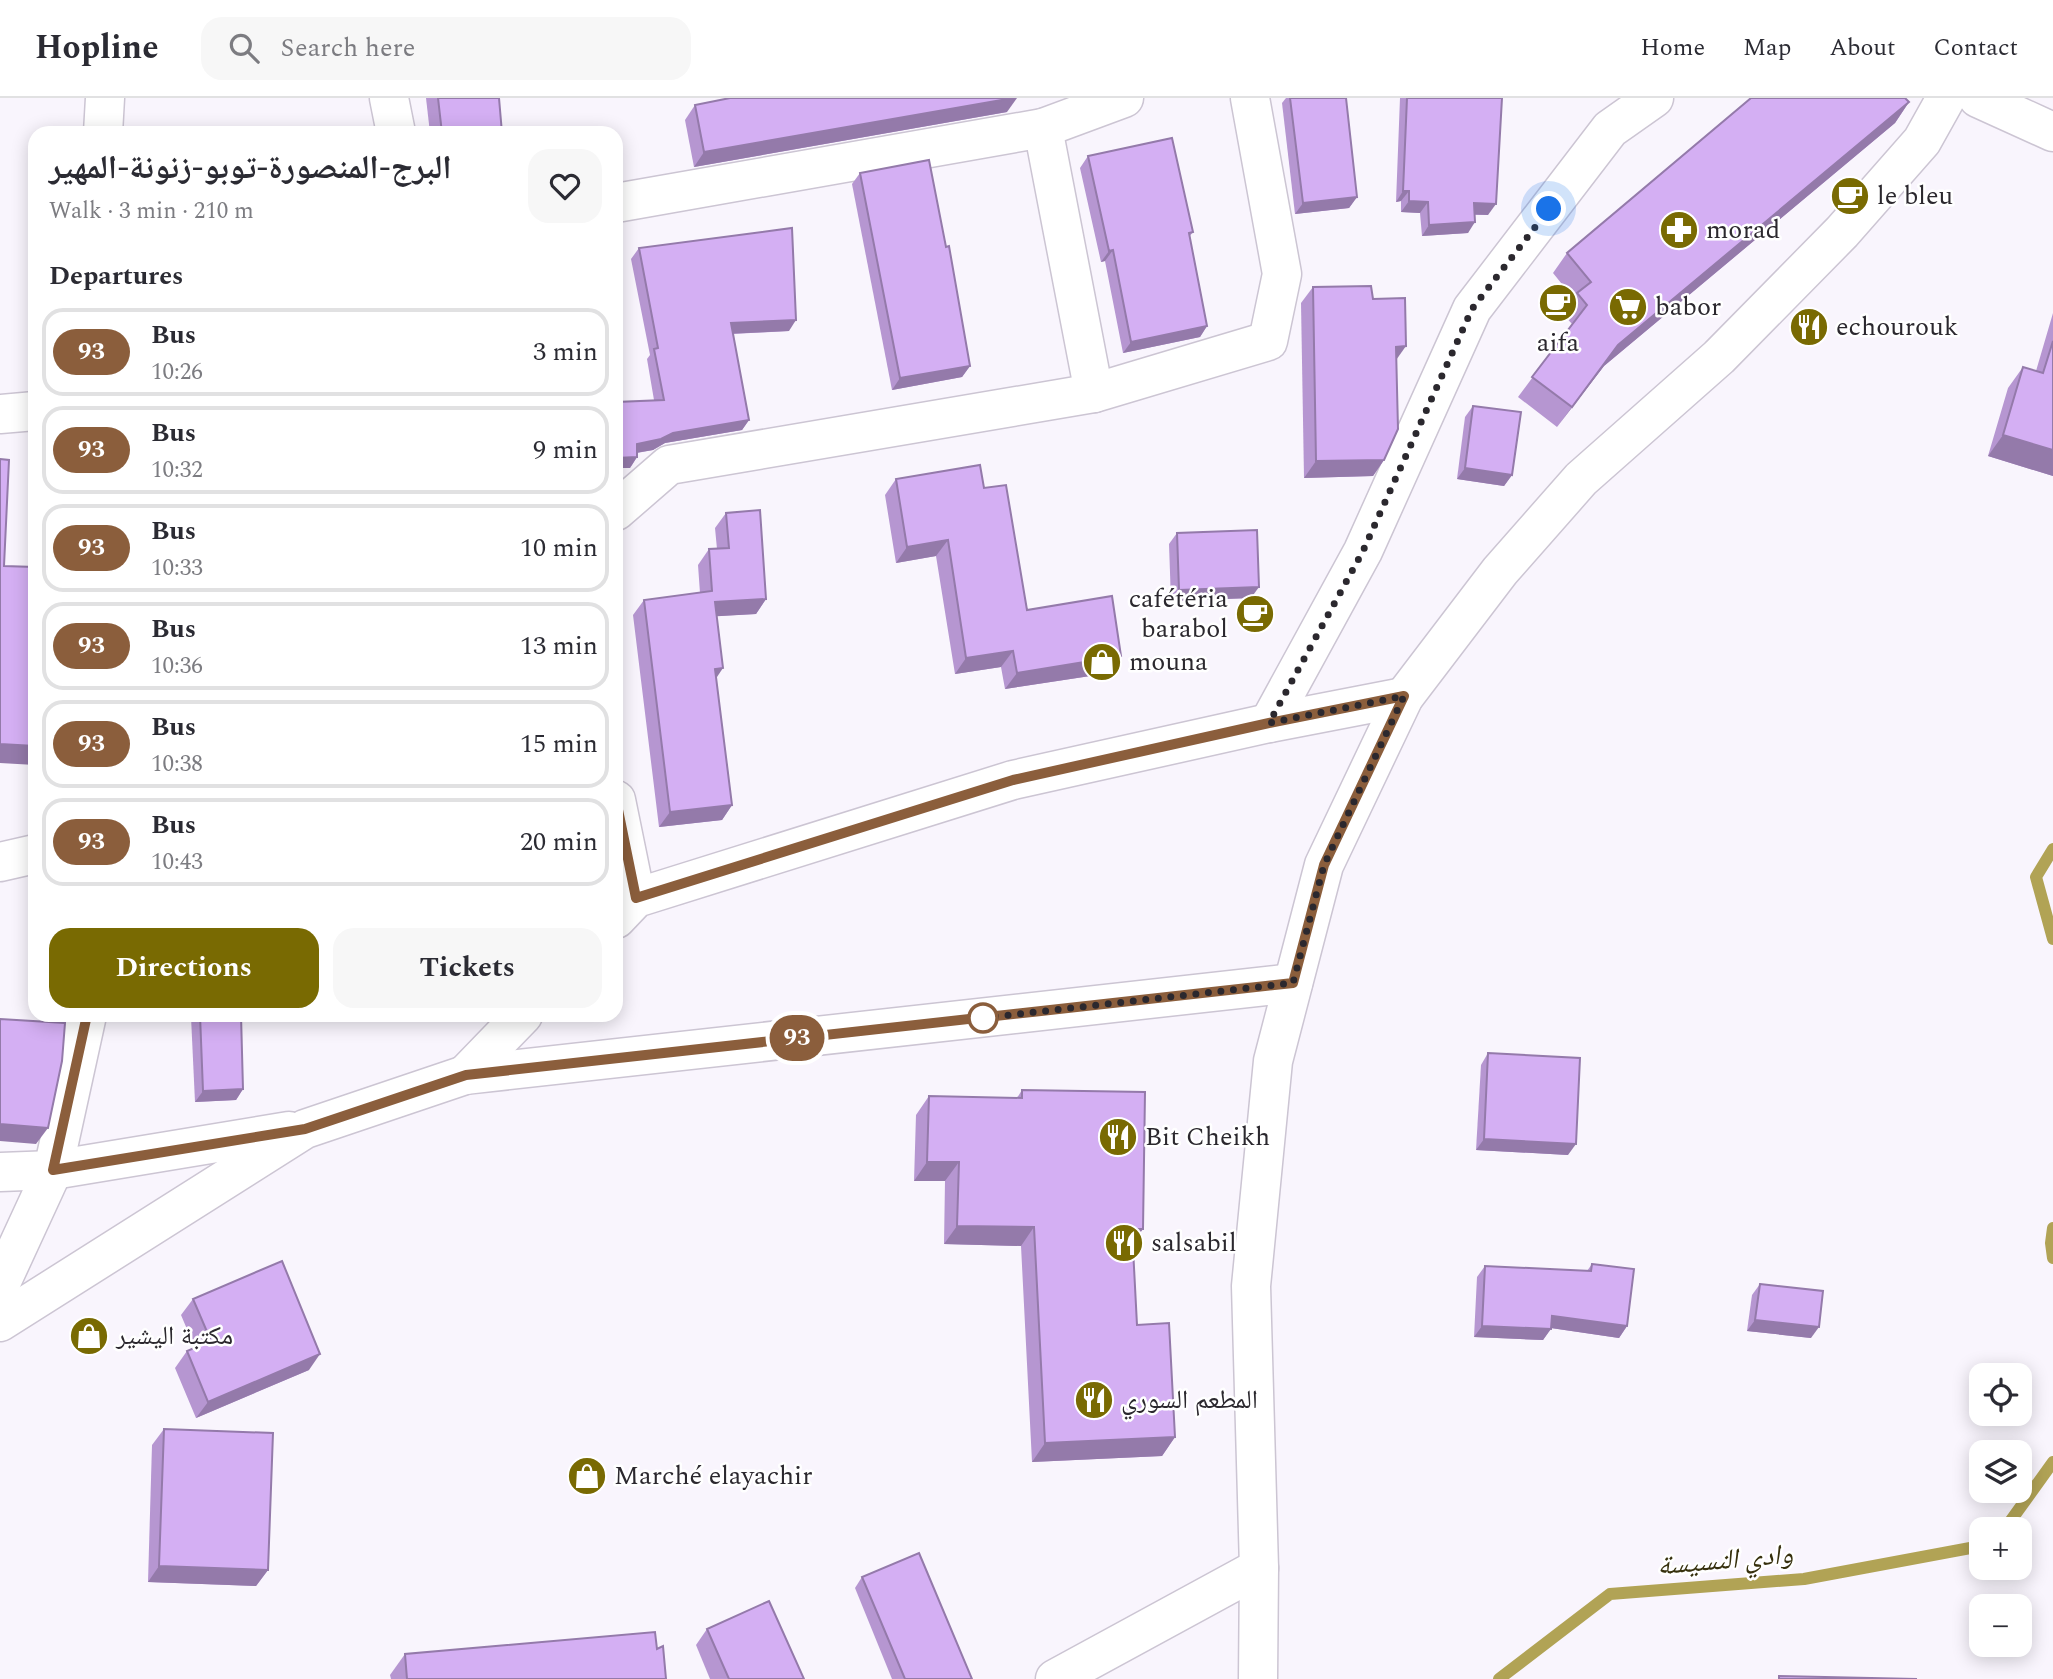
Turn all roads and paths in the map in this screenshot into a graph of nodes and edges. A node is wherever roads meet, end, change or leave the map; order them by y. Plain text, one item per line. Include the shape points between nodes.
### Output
1 (105, 98) edge
2 (389, 98) edge
3 (1124, 98) edge
4 (1250, 98) edge
5 (1654, 98) edge
6 (1946, 98) edge
7 (1978, 98) edge
8 (103, 126) edge
9 (395, 126) edge
10 (1044, 128) junction
11 (2053, 132) edge
12 (623, 202) edge
13 (1094, 393) junction
14 (28, 412) edge
15 (0, 414) edge
16 (623, 505) edge
17 (1404, 696) junction
18 (1269, 723) junction
19 (28, 856) edge
20 (0, 862) edge
21 (623, 876) edge
22 (626, 908) edge
23 (1293, 983) junction
24 (85, 1022) edge
25 (516, 1022) edge
26 (466, 1075) junction
27 (305, 1129) junction
28 (53, 1170) junction
29 (0, 1171) edge
30 (0, 1285) edge
31 (0, 1322) edge
32 (1259, 1567) junction
33 (1055, 1679) edge
34 (1258, 1679) edge

1 - 8 street
2 - 9 street
3 - 10 street
4 - 13 street via 1282,274 1268,341
5 - 18 street via 1611,129 1472,309 1363,551
6 - 17 street via 1922,141 1842,232 1719,357 1581,480 1500,572
7 - 11 street
10 - 12 street
10 - 13 street
13 - 16 street via 669,465
14 - 15 street
17 - 18 street
17 - 23 street via 1324,865
18 - 22 street via 1013,780
19 - 20 street
21 - 22 street
23 - 26 street
23 - 32 street via 1273,1060 1251,1286
24 - 28 street
25 - 26 street
26 - 27 street
27 - 28 street
27 - 31 street
28 - 29 street
28 - 30 street
32 - 33 street
32 - 34 street

